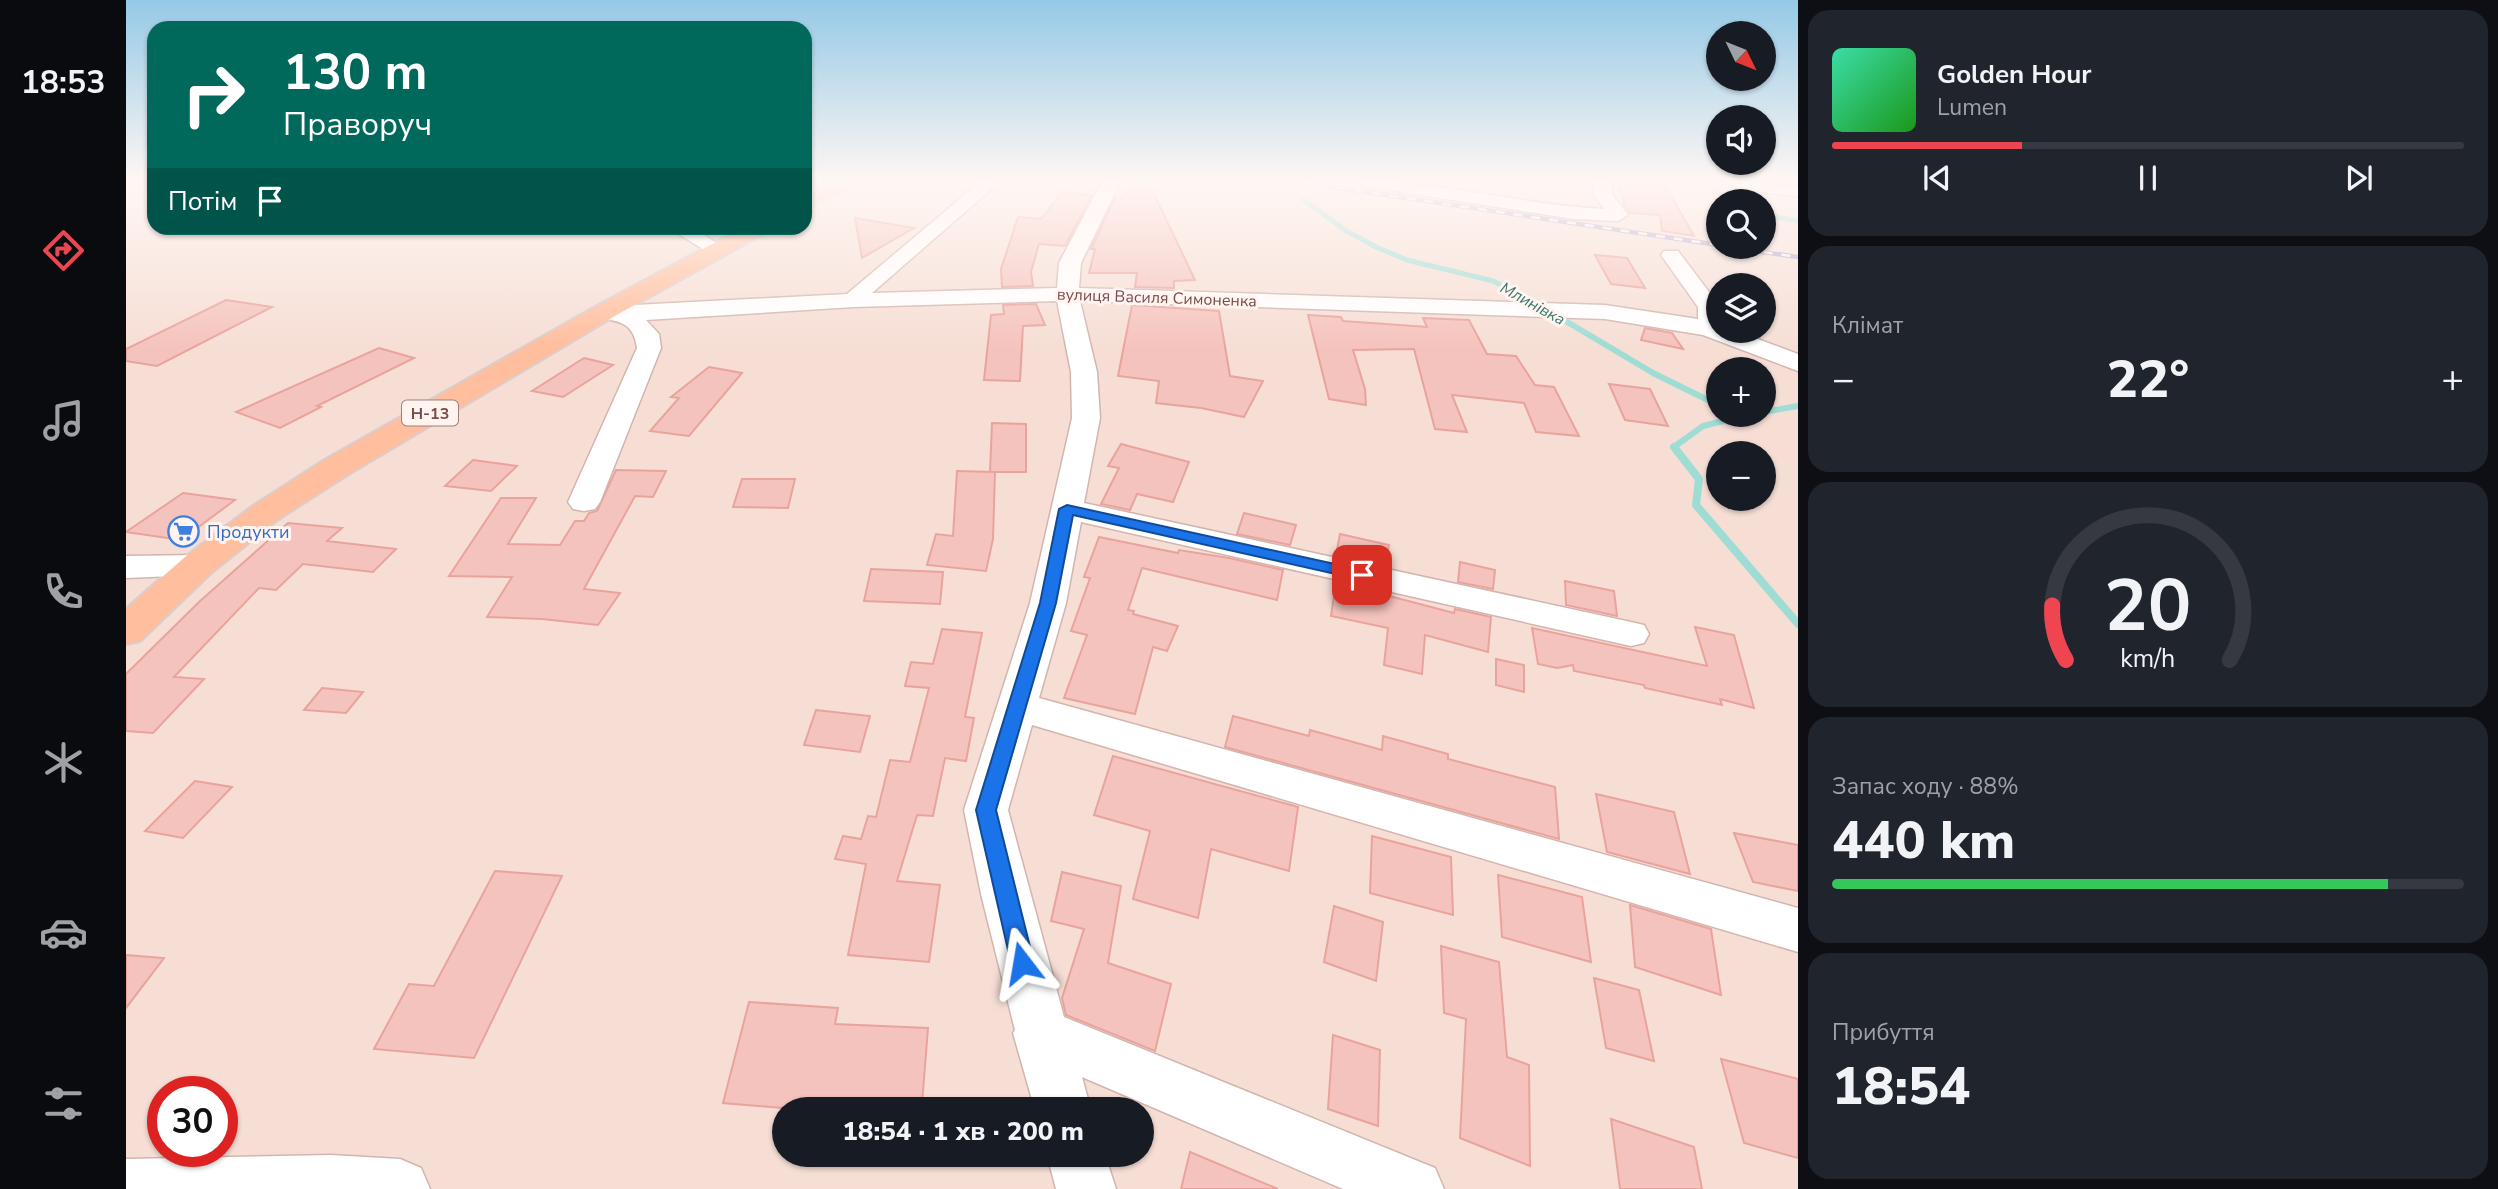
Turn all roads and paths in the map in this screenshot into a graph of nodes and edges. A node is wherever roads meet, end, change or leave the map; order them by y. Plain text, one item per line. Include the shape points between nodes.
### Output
1 (696, 237) edge
2 (738, 237) edge
3 (924, 237) edge
4 (1083, 237) edge
5 (716, 249) junction
6 (1671, 255) dead end
7 (1067, 294) junction
8 (854, 300) junction
9 (1706, 302) edge
10 (615, 313) junction
11 (1706, 328) edge
12 (1746, 343) edge
13 (1798, 363) edge
14 (584, 502) dead end
15 (1067, 509) junction
16 (198, 565) junction
17 (126, 567) edge
18 (126, 631) edge
19 (1631, 634) dead end
20 (1015, 706) junction
21 (1798, 930) edge
22 (1040, 1033) junction
23 (1059, 1097) edge
24 (1080, 1167) edge
25 (126, 1189) edge
26 (400, 1189) edge
27 (1086, 1189) edge
28 (1413, 1189) edge

1 - 5 street
2 - 5 main road, Н-13
3 - 8 street
4 - 7 street via 1070,263
5 - 10 main road, Н-13
6 - 9 street
7 - 8 street, вулиця Василя Симоненка
7 - 11 street, вулиця Василя Симоненка via 1630,314
7 - 15 street via 1084,372 1086,418
8 - 10 street, вулиця Василя Симоненка
10 - 14 street via 647,334 649,348
10 - 16 main road, Н-13 via 335,468 265,513
12 - 13 street, вулиця Василя Симоненка
15 - 19 street
15 - 20 street via 1048,603
16 - 17 street
16 - 18 main road, Н-13
20 - 21 street
20 - 22 street via 986,810
22 - 23 street
22 - 28 street
24 - 27 street
25 - 26 street via 331,1185

